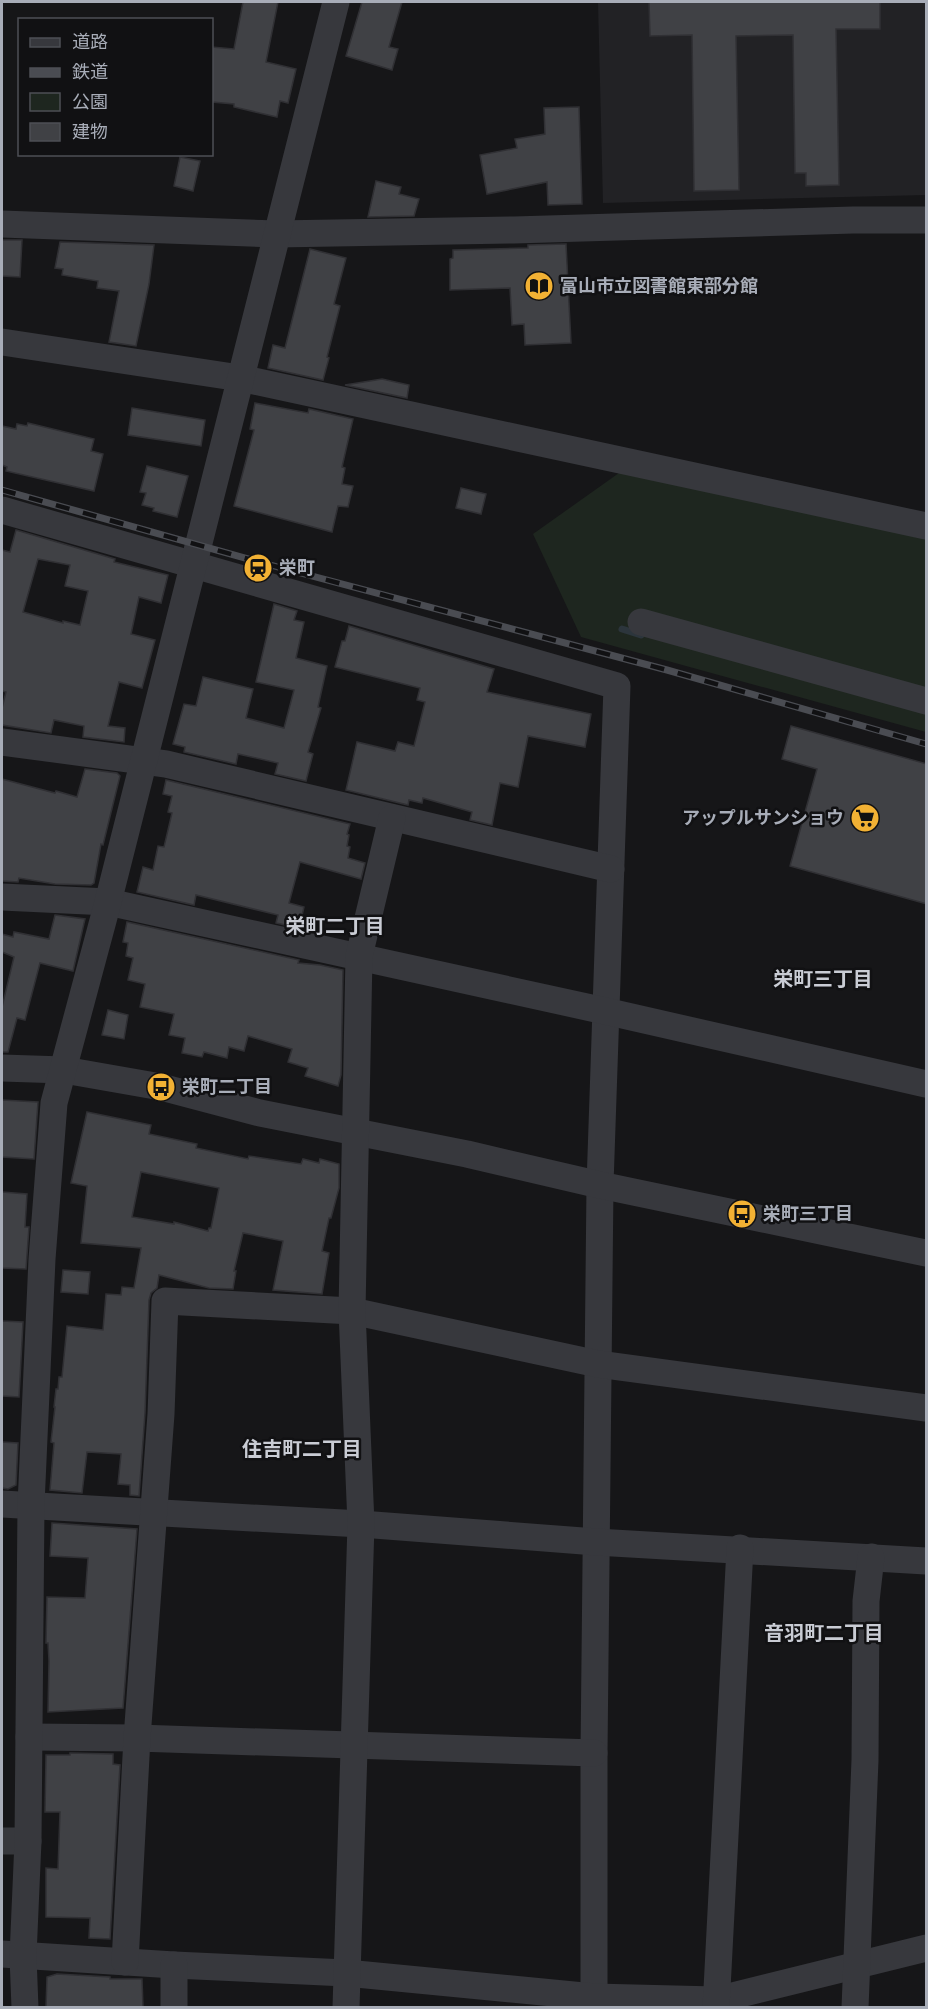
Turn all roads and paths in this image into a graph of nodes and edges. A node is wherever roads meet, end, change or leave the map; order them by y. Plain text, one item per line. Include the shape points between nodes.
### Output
1 (336, 2) edge
2 (927, 220) edge
3 (2, 224) edge
4 (276, 234) junction
5 (2, 342) edge
6 (240, 378) junction
7 (2, 510) edge
8 (927, 526) edge
9 (192, 565) junction
10 (641, 622) dead end
11 (927, 701) edge
12 (2, 742) edge
13 (143, 762) junction
14 (392, 818) junction
15 (611, 869) junction
16 (2, 897) edge
17 (108, 902) junction
18 (359, 956) junction
19 (606, 1011) junction
20 (2, 1068) edge
21 (64, 1070) junction
22 (927, 1084) edge
23 (355, 1131) junction
24 (600, 1185) junction
25 (927, 1253) edge
26 (352, 1311) junction
27 (598, 1364) junction
28 (927, 1408) edge
29 (2, 1504) edge
30 (31, 1505) junction
31 (154, 1514) junction
32 (361, 1524) junction
33 (596, 1542) junction
34 (740, 1548) junction
35 (871, 1557) junction
36 (927, 1561) edge
37 (29, 1737) junction
38 (137, 1738) junction
39 (353, 1746) junction
40 (594, 1753) junction
41 (2, 1840) edge
42 (28, 1841) junction
43 (927, 1948) edge
44 (12, 1955) edge
45 (125, 1962) junction
46 (174, 1965) junction
47 (856, 1967) junction
48 (346, 1973) junction
49 (594, 2002) edge
50 (716, 2004) edge
51 (25, 2007) edge
52 (174, 2007) edge
53 (346, 2007) edge
54 (855, 2007) edge

1 - 4 street
2 - 4 street
3 - 4 street
4 - 6 street
5 - 6 street
6 - 8 street
6 - 9 street
7 - 9 street
9 - 13 street
9 - 15 street via 617,686
10 - 11 street
12 - 13 street
13 - 14 street via 166,764
13 - 17 street
14 - 15 street
14 - 18 street
15 - 19 street
16 - 17 street
17 - 18 street
17 - 21 street
18 - 19 street
18 - 23 street
19 - 22 street
19 - 24 street
20 - 21 street
21 - 23 street via 161,1087 260,1113
21 - 30 street via 54,1103 42,1260
23 - 24 street
23 - 26 street
24 - 25 street
24 - 27 street
26 - 27 street
26 - 31 street via 165,1301
26 - 32 street
27 - 28 street
27 - 33 street
29 - 30 street
30 - 31 street
30 - 37 street
31 - 32 street
31 - 38 street
32 - 33 street
32 - 39 street
33 - 34 street
33 - 40 street
34 - 35 street
34 - 50 street
35 - 36 street
35 - 47 street via 866,1601 865,1760
37 - 38 street
37 - 42 street
38 - 39 street
38 - 45 street
39 - 40 street
39 - 48 street
40 - 49 street
41 - 42 street
42 - 44 street
43 - 47 street
44 - 45 street
44 - 51 street
45 - 46 street
46 - 48 street
46 - 52 street
47 - 50 street
47 - 54 street
48 - 49 street
48 - 53 street
49 - 50 street

